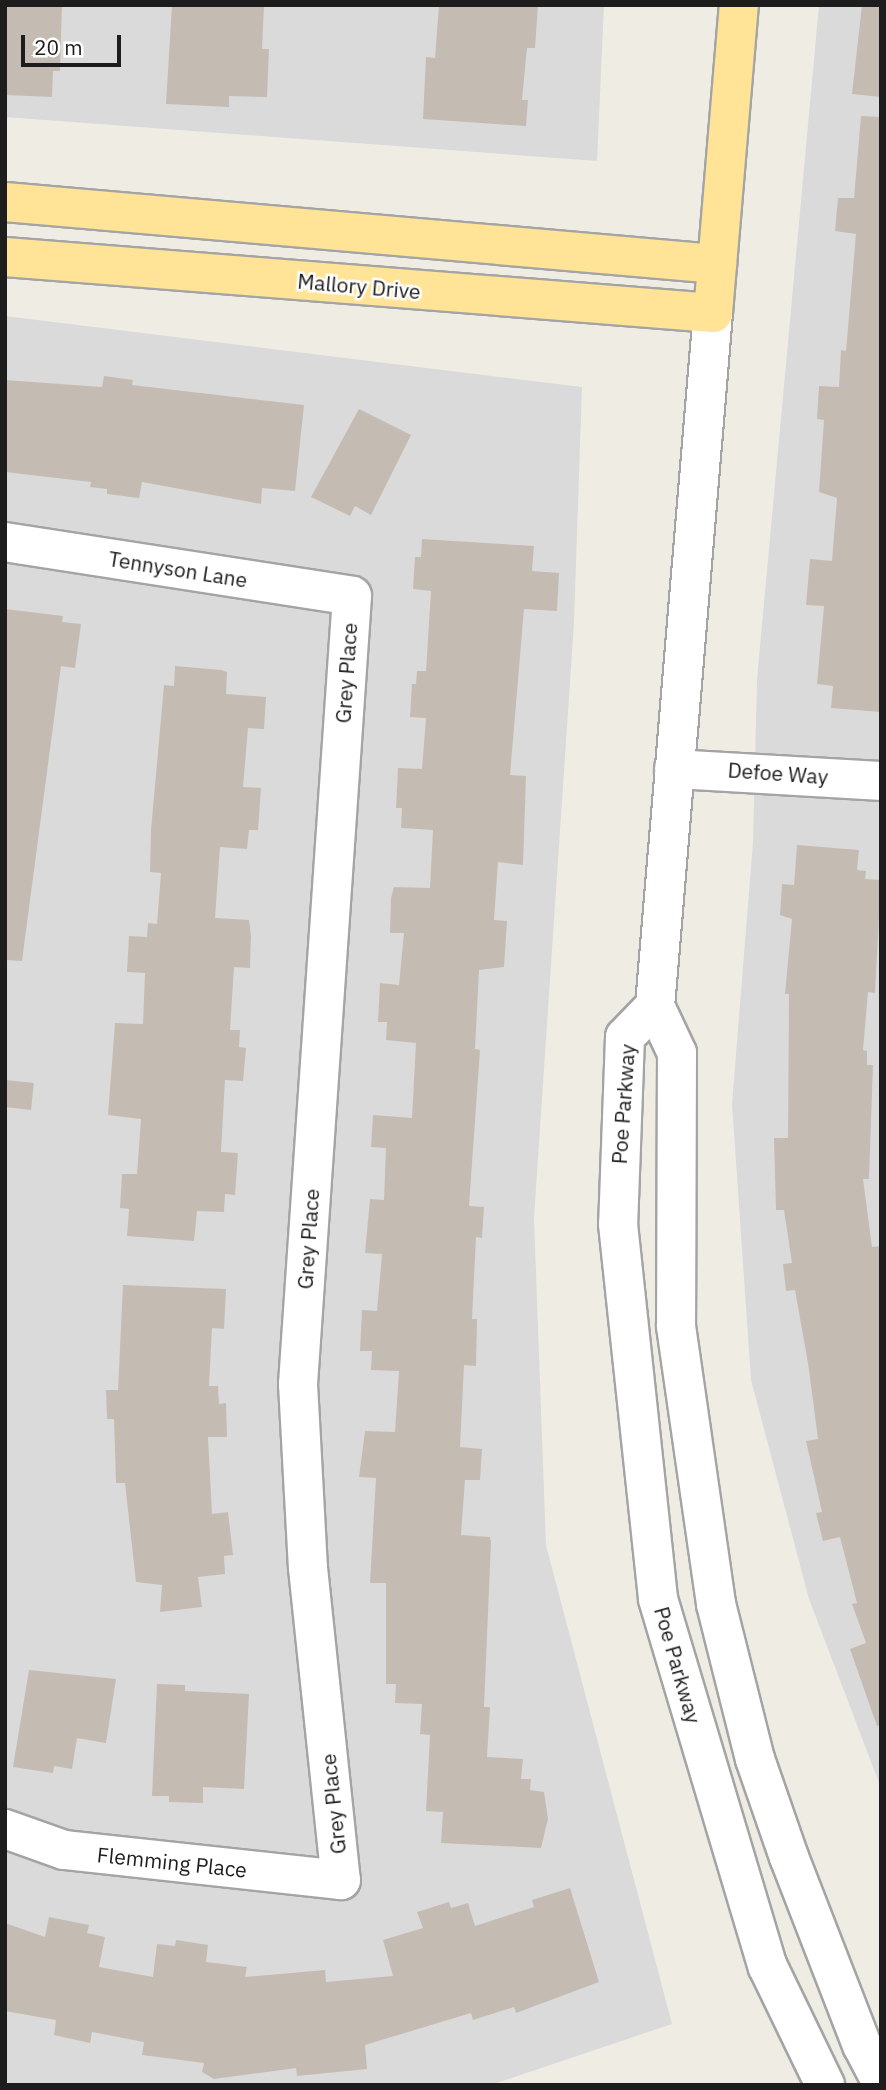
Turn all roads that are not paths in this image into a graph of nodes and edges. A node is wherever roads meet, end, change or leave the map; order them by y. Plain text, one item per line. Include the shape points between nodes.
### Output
1 (739, 5) edge
2 (5, 202) edge
3 (5, 257) edge
4 (718, 264) junction
5 (713, 313) junction
6 (5, 542) edge
7 (352, 596) joint
8 (674, 769) junction
9 (881, 781) edge
10 (655, 1006) junction
11 (5, 1829) edge
12 (341, 1880) joint
13 (881, 2081) edge
14 (825, 2085) edge

1 - 4 main road
2 - 4 main road
3 - 5 main road, Mallory Drive
4 - 5 main road
5 - 8 street
6 - 7 street, Tennyson Lane
7 - 12 street, Grey Place via 298,1384 309,1568
8 - 9 street, Defoe Way
8 - 10 street
10 - 13 street, Poe Parkway via 677,1053 676,1326 716,1604 755,1759 862,2045
10 - 14 street, Poe Parkway via 625,1037 618,1224 658,1599 768,1967
11 - 12 street, Flemming Place via 64,1850

